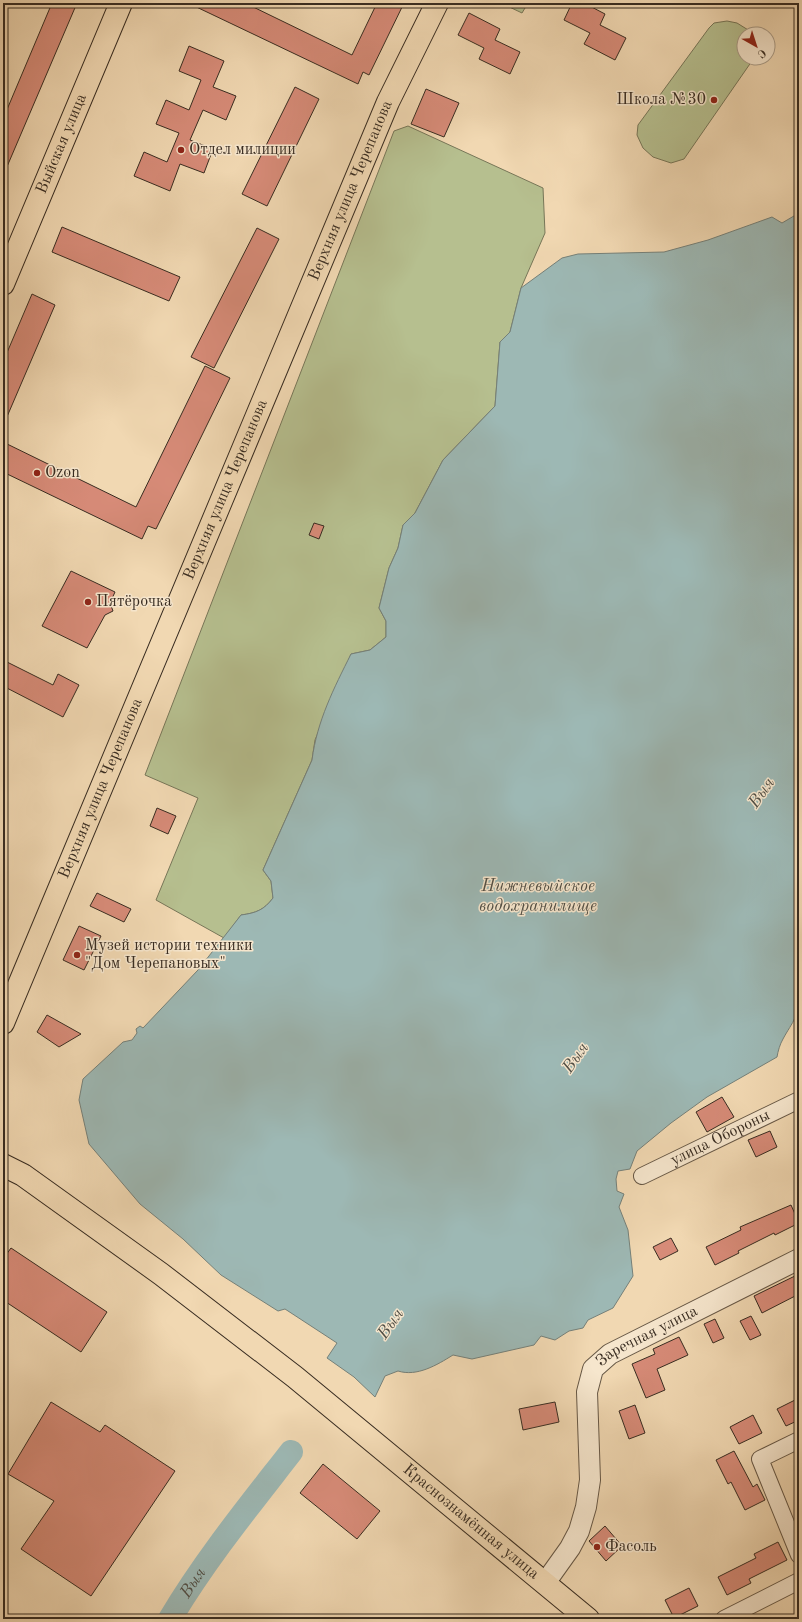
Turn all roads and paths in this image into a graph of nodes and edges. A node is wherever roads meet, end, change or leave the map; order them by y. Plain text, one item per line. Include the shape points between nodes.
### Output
1 (121, 3) edge
2 (437, 3) edge
3 (3, 284) edge
4 (8, 994) edge
5 (3, 1023) edge
6 (799, 1100) edge
7 (3, 1165) edge
8 (642, 1176) dead end
9 (799, 1258) edge
10 (799, 1440) edge
11 (799, 1555) edge
12 (799, 1581) edge
13 (545, 1583) junction
14 (588, 1619) edge
15 (724, 1619) edge

1 - 3 main road, Выйская улица
2 - 4 main road, Верхняя улица Черепанова via 388,102
4 - 5 main road, Верхняя улица Черепанова
6 - 8 street, улица Обороны
7 - 13 main road, Краснознамённая улица via 23,1175 161,1274 353,1424
9 - 13 street, Заречная улица via 610,1354 593,1370 587,1392 590,1480 586,1507 580,1531
10 - 11 street via 760,1459
12 - 15 street
13 - 14 main road, Краснознамённая улица

